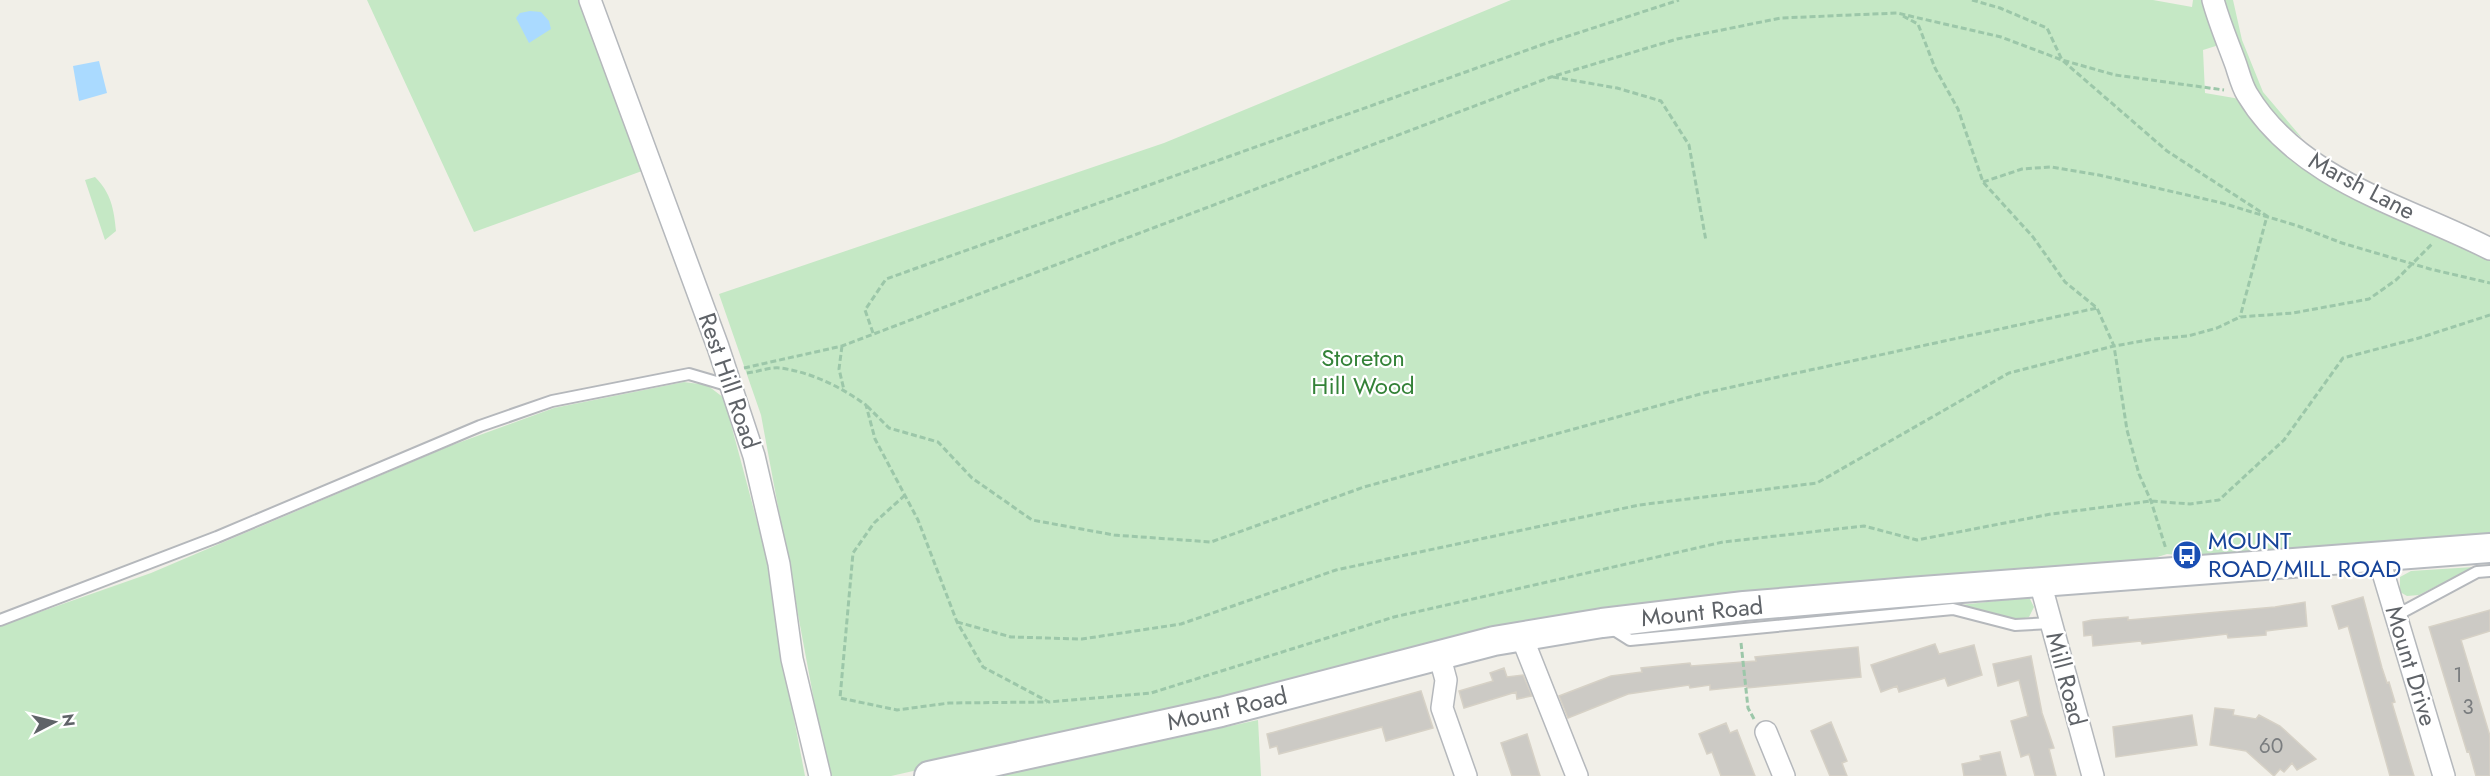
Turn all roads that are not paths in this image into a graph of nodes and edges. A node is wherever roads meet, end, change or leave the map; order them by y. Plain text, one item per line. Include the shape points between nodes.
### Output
1 (590, 0) edge
2 (2213, 0) edge
3 (2490, 249) edge
4 (732, 387) junction
5 (2490, 548) edge
6 (2378, 556) junction
7 (2490, 571) edge
8 (2040, 582) junction
9 (2395, 616) junction
10 (0, 620) edge
11 (1602, 622) junction
12 (2051, 624) junction
13 (1521, 635) junction
14 (1439, 654) junction
15 (1766, 732) road end
16 (820, 776) edge
17 (929, 776) edge
18 (1466, 776) edge
19 (1577, 776) edge
20 (1784, 776) edge
21 (2093, 776) edge
22 (2444, 776) edge

1 - 4 street, Rest Hill Road
2 - 3 street, Marsh Lane via 2247,93 2275,130 2303,156 2333,175
4 - 10 lane via 689,374 552,401 480,426 217,537
4 - 16 street, Rest Hill Road via 754,456 779,564 792,659
5 - 6 main road, Mount Road
6 - 8 main road, Mount Road
6 - 9 street, Mount Drive
7 - 9 lane via 2477,572
8 - 11 main road, Mount Road via 1744,606
8 - 12 street, Mill Road
9 - 22 street, Mount Drive
11 - 12 lane via 1630,640 1953,609 2015,625
11 - 13 main road, Mount Road
12 - 21 street, Mill Road
13 - 14 main road, Mount Road
13 - 19 street
14 - 17 main road, Mount Road via 1221,711
14 - 18 street via 1446,681 1442,708
15 - 20 street

